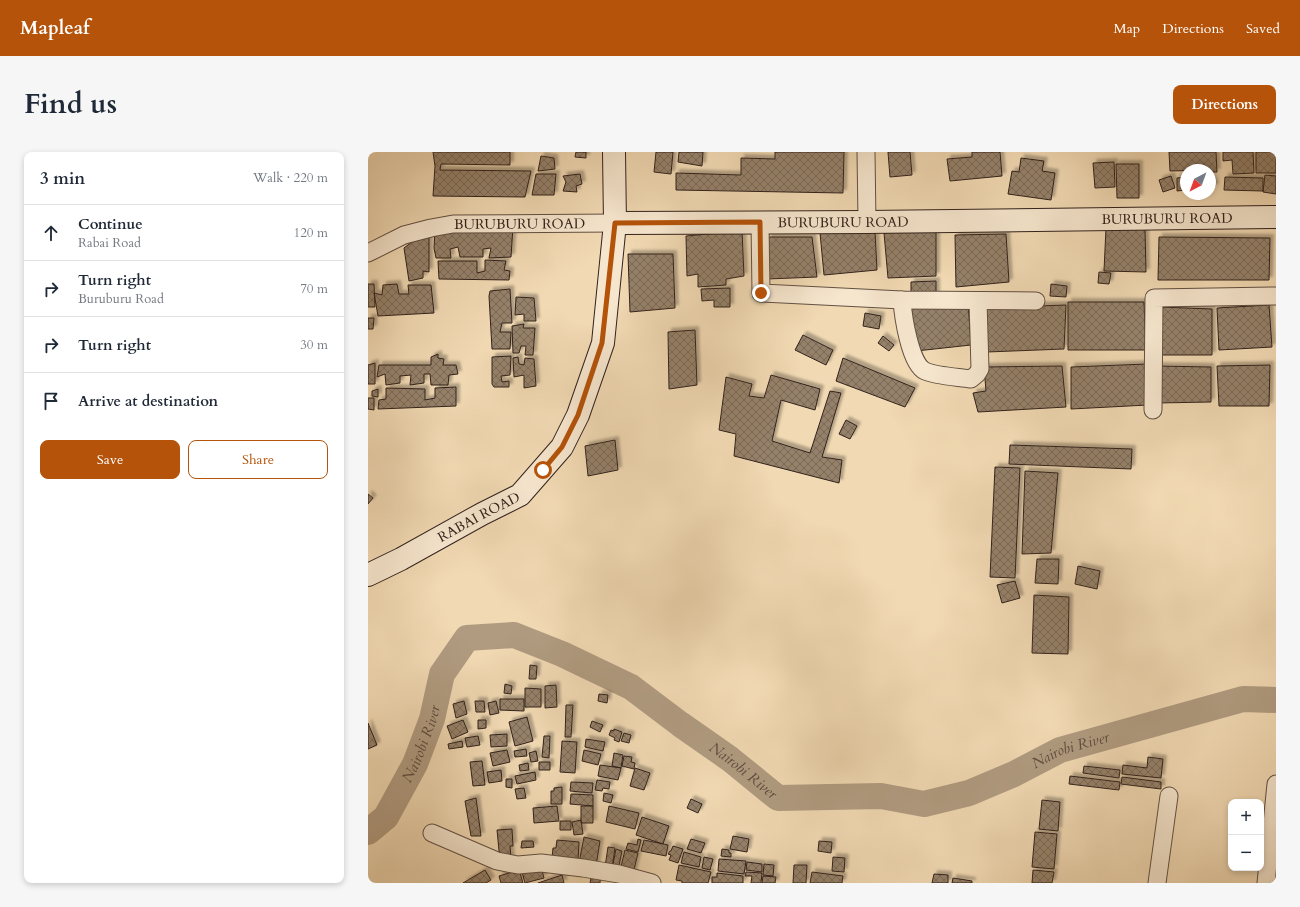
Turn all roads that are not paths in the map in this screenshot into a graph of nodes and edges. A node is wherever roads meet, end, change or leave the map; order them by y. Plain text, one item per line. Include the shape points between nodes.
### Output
1 (614, 152) edge
2 (866, 152) edge
3 (1276, 217) edge
4 (760, 222) junction
5 (867, 222) junction
6 (615, 223) junction
7 (368, 253) edge
8 (1276, 296) edge
9 (902, 300) junction
10 (978, 301) junction
11 (1036, 301) dead end
12 (1153, 410) dead end
13 (368, 575) edge
14 (1276, 784) edge
15 (1169, 796) dead end
16 (432, 833) dead end
17 (652, 883) edge
18 (1157, 883) edge
19 (1266, 883) edge

1 - 6 street, RABAI ROAD
2 - 5 street
3 - 5 street, BURUBURU ROAD
4 - 5 street, BURUBURU ROAD
4 - 6 street, BURUBURU ROAD
4 - 9 street via 761,293
6 - 7 street, BURUBURU ROAD via 452,224 404,235
6 - 13 street, RABAI ROAD via 602,343 578,415 562,447 520,494
8 - 12 street via 1154,298
9 - 10 street
9 - 10 street via 909,341 918,366 925,371 971,379 980,369
10 - 11 street
14 - 19 street
15 - 18 street
16 - 17 street via 496,861 518,865 541,863 584,868

